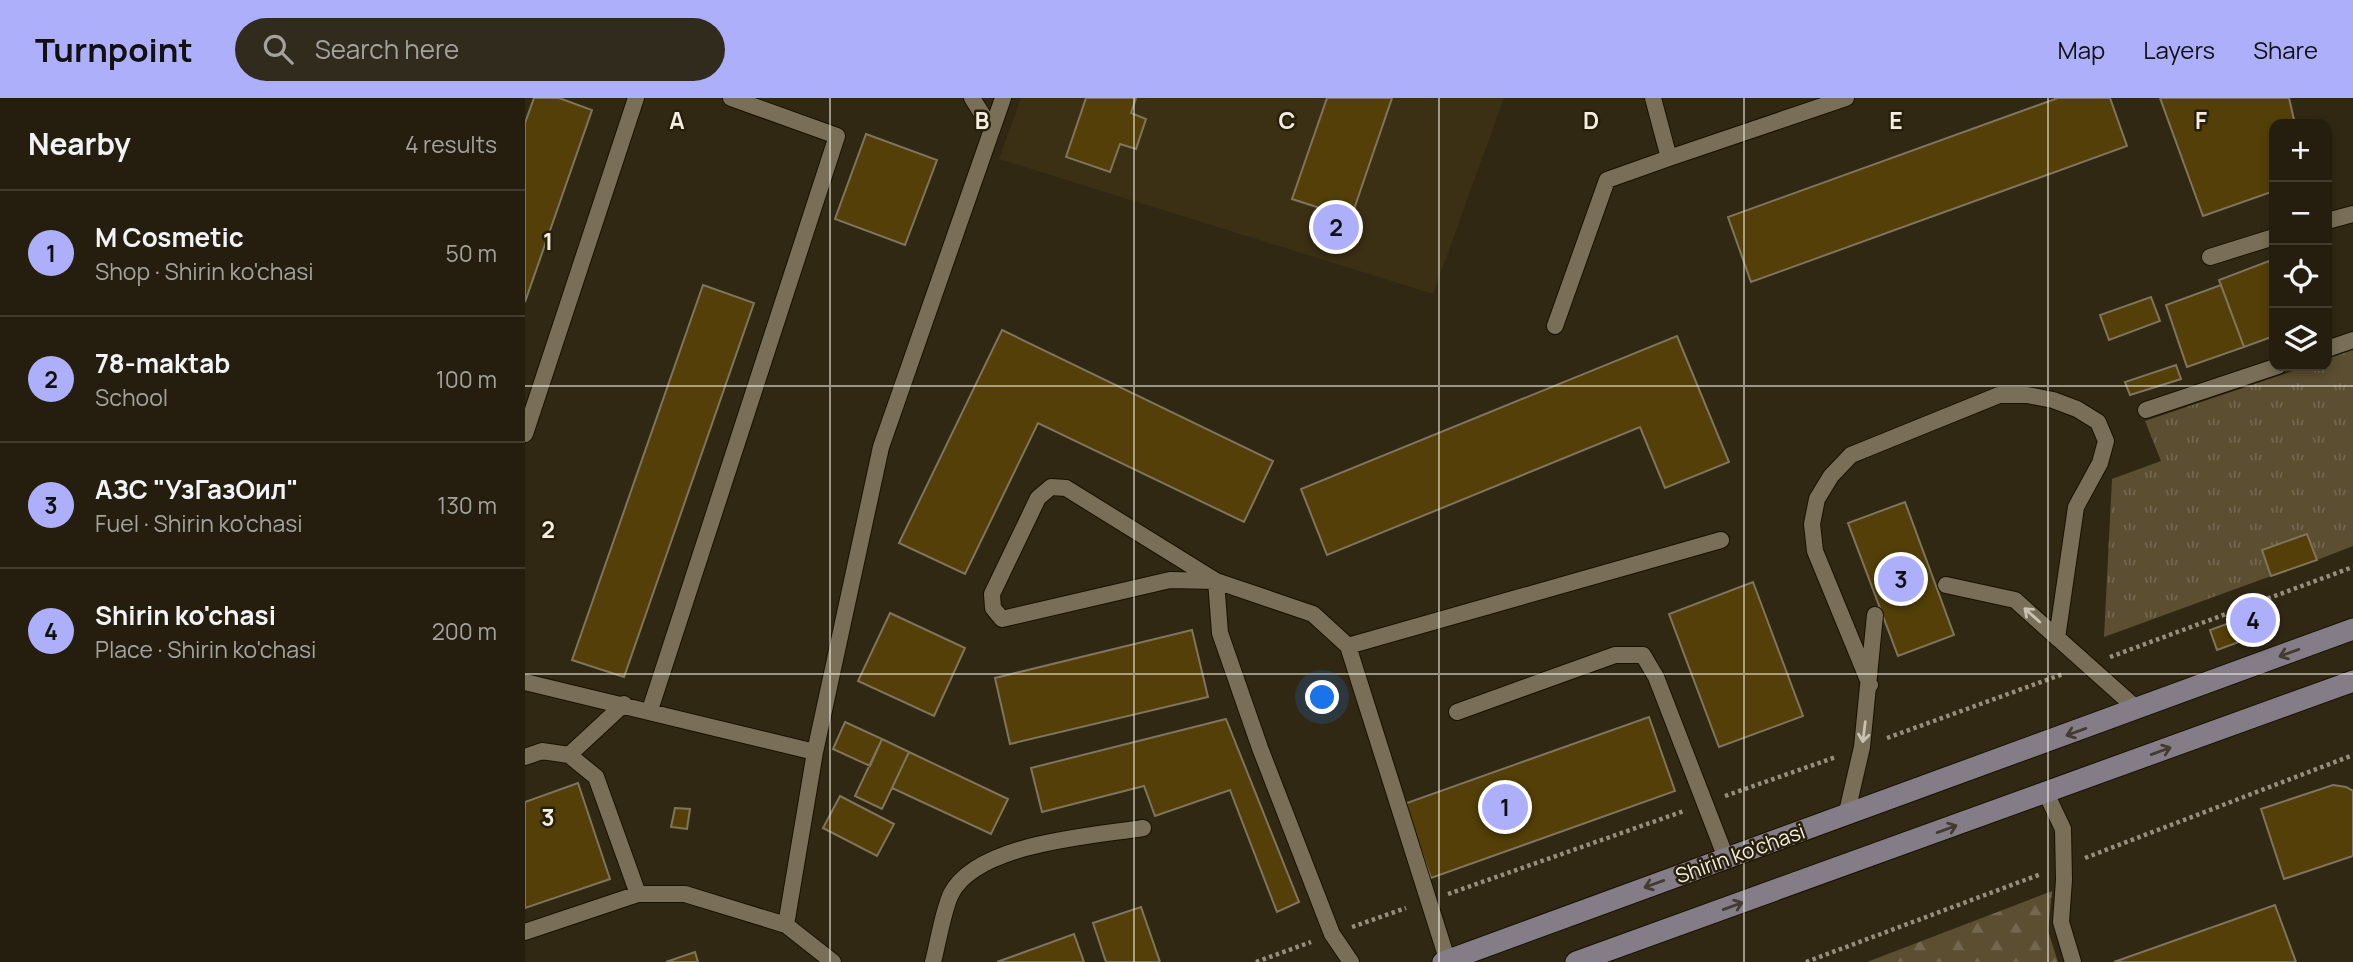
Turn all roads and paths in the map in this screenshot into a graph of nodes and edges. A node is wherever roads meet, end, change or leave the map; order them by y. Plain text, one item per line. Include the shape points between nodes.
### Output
1 (636, 98) edge
2 (731, 98) edge
3 (972, 98) edge
4 (1003, 98) edge
5 (1653, 98) edge
6 (1846, 98) edge
7 (1806, 105) edge
8 (992, 130) junction
9 (1669, 158) junction
10 (2353, 214) edge
11 (2332, 220) edge
12 (2269, 239) edge
13 (2210, 257) dead end
14 (1555, 326) dead end
15 (2353, 340) edge
16 (2332, 347) edge
17 (2269, 369) edge
18 (2146, 410) dead end
19 (525, 434) edge
20 (1721, 540) dead end
21 (2353, 567) edge
22 (1216, 581) junction
23 (1946, 585) dead end
24 (1875, 615) dead end
25 (2353, 629) edge
26 (2057, 638) junction
27 (1348, 646) junction
28 (2087, 665) junction
29 (2353, 681) edge
30 (525, 682) edge
31 (1870, 685) junction
32 (624, 705) junction
33 (2137, 709) junction
34 (650, 710) junction
35 (1457, 712) dead end
36 (1862, 747) junction
37 (815, 752) junction
38 (569, 755) junction
39 (525, 757) edge
40 (2046, 793) junction
41 (1704, 803) junction
42 (1846, 816) junction
43 (1143, 828) dead end
44 (1725, 858) junction
45 (638, 894) junction
46 (1429, 901) junction
47 (786, 925) junction
48 (525, 932) edge
49 (1332, 934) junction
50 (833, 962) edge
51 (933, 962) edge
52 (1256, 962) edge
53 (1351, 962) edge
54 (1446, 962) edge
55 (1576, 962) edge
56 (2073, 962) edge

1 - 19 lane
2 - 34 lane via 837,136
3 - 8 lane
4 - 8 lane
5 - 9 lane
6 - 7 lane
7 - 9 lane
8 - 37 lane via 881,447
9 - 14 lane via 1607,180
10 - 11 lane
12 - 13 lane
15 - 16 lane
17 - 18 lane
20 - 27 lane
21 - 28 path
22 - 22 lane via 1066,488 1051,487 1038,498 992,594 992,608 1002,618 1170,580
22 - 27 lane via 1313,614
22 - 49 lane via 1220,633
26 -> 23 lane via 2015,600
24 - 31 lane
25 -> 33 main road, Shirin ko'chasi
26 - 28 lane
26 - 31 lane via 2076,508 2101,463 2106,441 2098,422 2077,409 2027,395 1999,395 1851,455 1817,499 1812,524 1815,551
27 - 46 lane
28 - 33 lane
28 - 36 path
40 -> 29 main road
30 - 32 lane
31 -> 36 lane
32 - 34 lane
32 - 38 lane
33 -> 42 main road, Shirin ko'chasi
34 - 37 lane
35 - 41 lane via 1615,655 1643,654
36 - 41 path
36 - 42 lane
37 - 47 lane
38 - 39 lane via 542,751
38 - 45 lane via 596,777
55 -> 40 main road
40 - 56 lane via 2063,829 2061,922
41 - 44 lane
41 - 46 path
42 - 44 main road, Shirin ko'chasi
43 - 51 lane via 1031,846 997,857 972,872 951,894
44 -> 54 main road, Shirin ko'chasi
45 - 47 lane via 685,894
45 - 48 lane
46 - 49 path
46 - 54 lane
47 - 50 lane
49 - 52 path
49 - 53 lane

